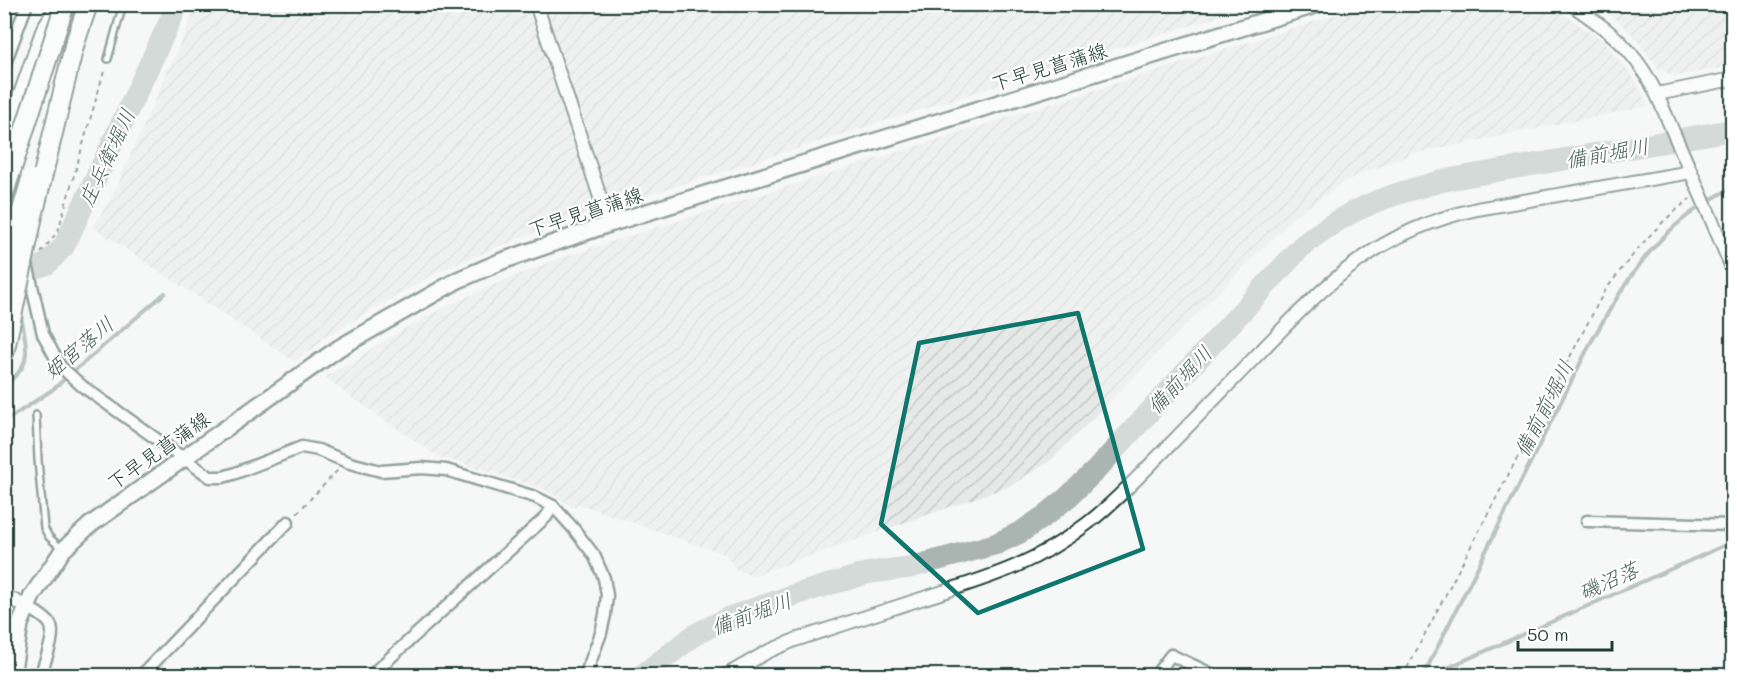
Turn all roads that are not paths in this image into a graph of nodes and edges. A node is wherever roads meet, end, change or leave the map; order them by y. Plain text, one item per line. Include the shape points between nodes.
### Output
1 (27, 4) edge
2 (63, 4) edge
3 (88, 4) edge
4 (123, 4) edge
5 (536, 4) edge
6 (1318, 4) edge
7 (1571, 4) edge
8 (74, 46) junction
9 (108, 59) road end
10 (4, 66) edge
11 (1732, 79) edge
12 (1657, 94) junction
13 (4, 149) edge
14 (1691, 172) junction
15 (4, 191) edge
16 (609, 224) junction
17 (1732, 268) edge
18 (4, 273) edge
19 (4, 354) edge
20 (36, 415) dead end
21 (182, 458) junction
22 (553, 507) junction
23 (1587, 520) dead end
24 (288, 522) road end
25 (1732, 525) edge
26 (63, 550) junction
27 (4, 596) edge
28 (26, 606) junction
29 (12, 675) edge
30 (40, 675) edge
31 (141, 675) edge
32 (370, 675) edge
33 (585, 675) edge
34 (725, 675) edge
35 (1155, 675) edge
36 (1215, 675) edge

1 - 10 street
2 - 13 highway via 45,29
2 - 15 highway, bridge
3 - 8 highway
4 - 9 lane
5 - 16 street
6 - 16 main road, 下早見菖蒲線
7 - 12 street via 1630,52
8 - 18 highway, bridge
8 - 19 highway, bridge
11 - 12 street
12 - 14 street
14 - 17 street
14 - 34 street via 1446,216 1390,240 1366,254 1317,294 1127,488 1062,542 997,575 795,640
15 - 21 street via 16,218 43,334 60,366 82,387
16 - 21 main road, 下早見菖蒲線 via 458,280 339,348
20 - 26 lane via 44,528
21 - 22 street via 216,478 302,447 381,471 446,470 535,497
21 - 26 main road, 下早見菖蒲線 via 90,525
22 - 32 street via 546,518
22 - 33 street via 594,555 604,578 605,615
23 - 25 street
24 - 31 street
26 - 28 main road, 下早見菖蒲線
27 - 28 street
28 - 29 main road, 下早見菖蒲線
28 - 30 street via 51,626 52,637
35 - 36 street via 1171,655

